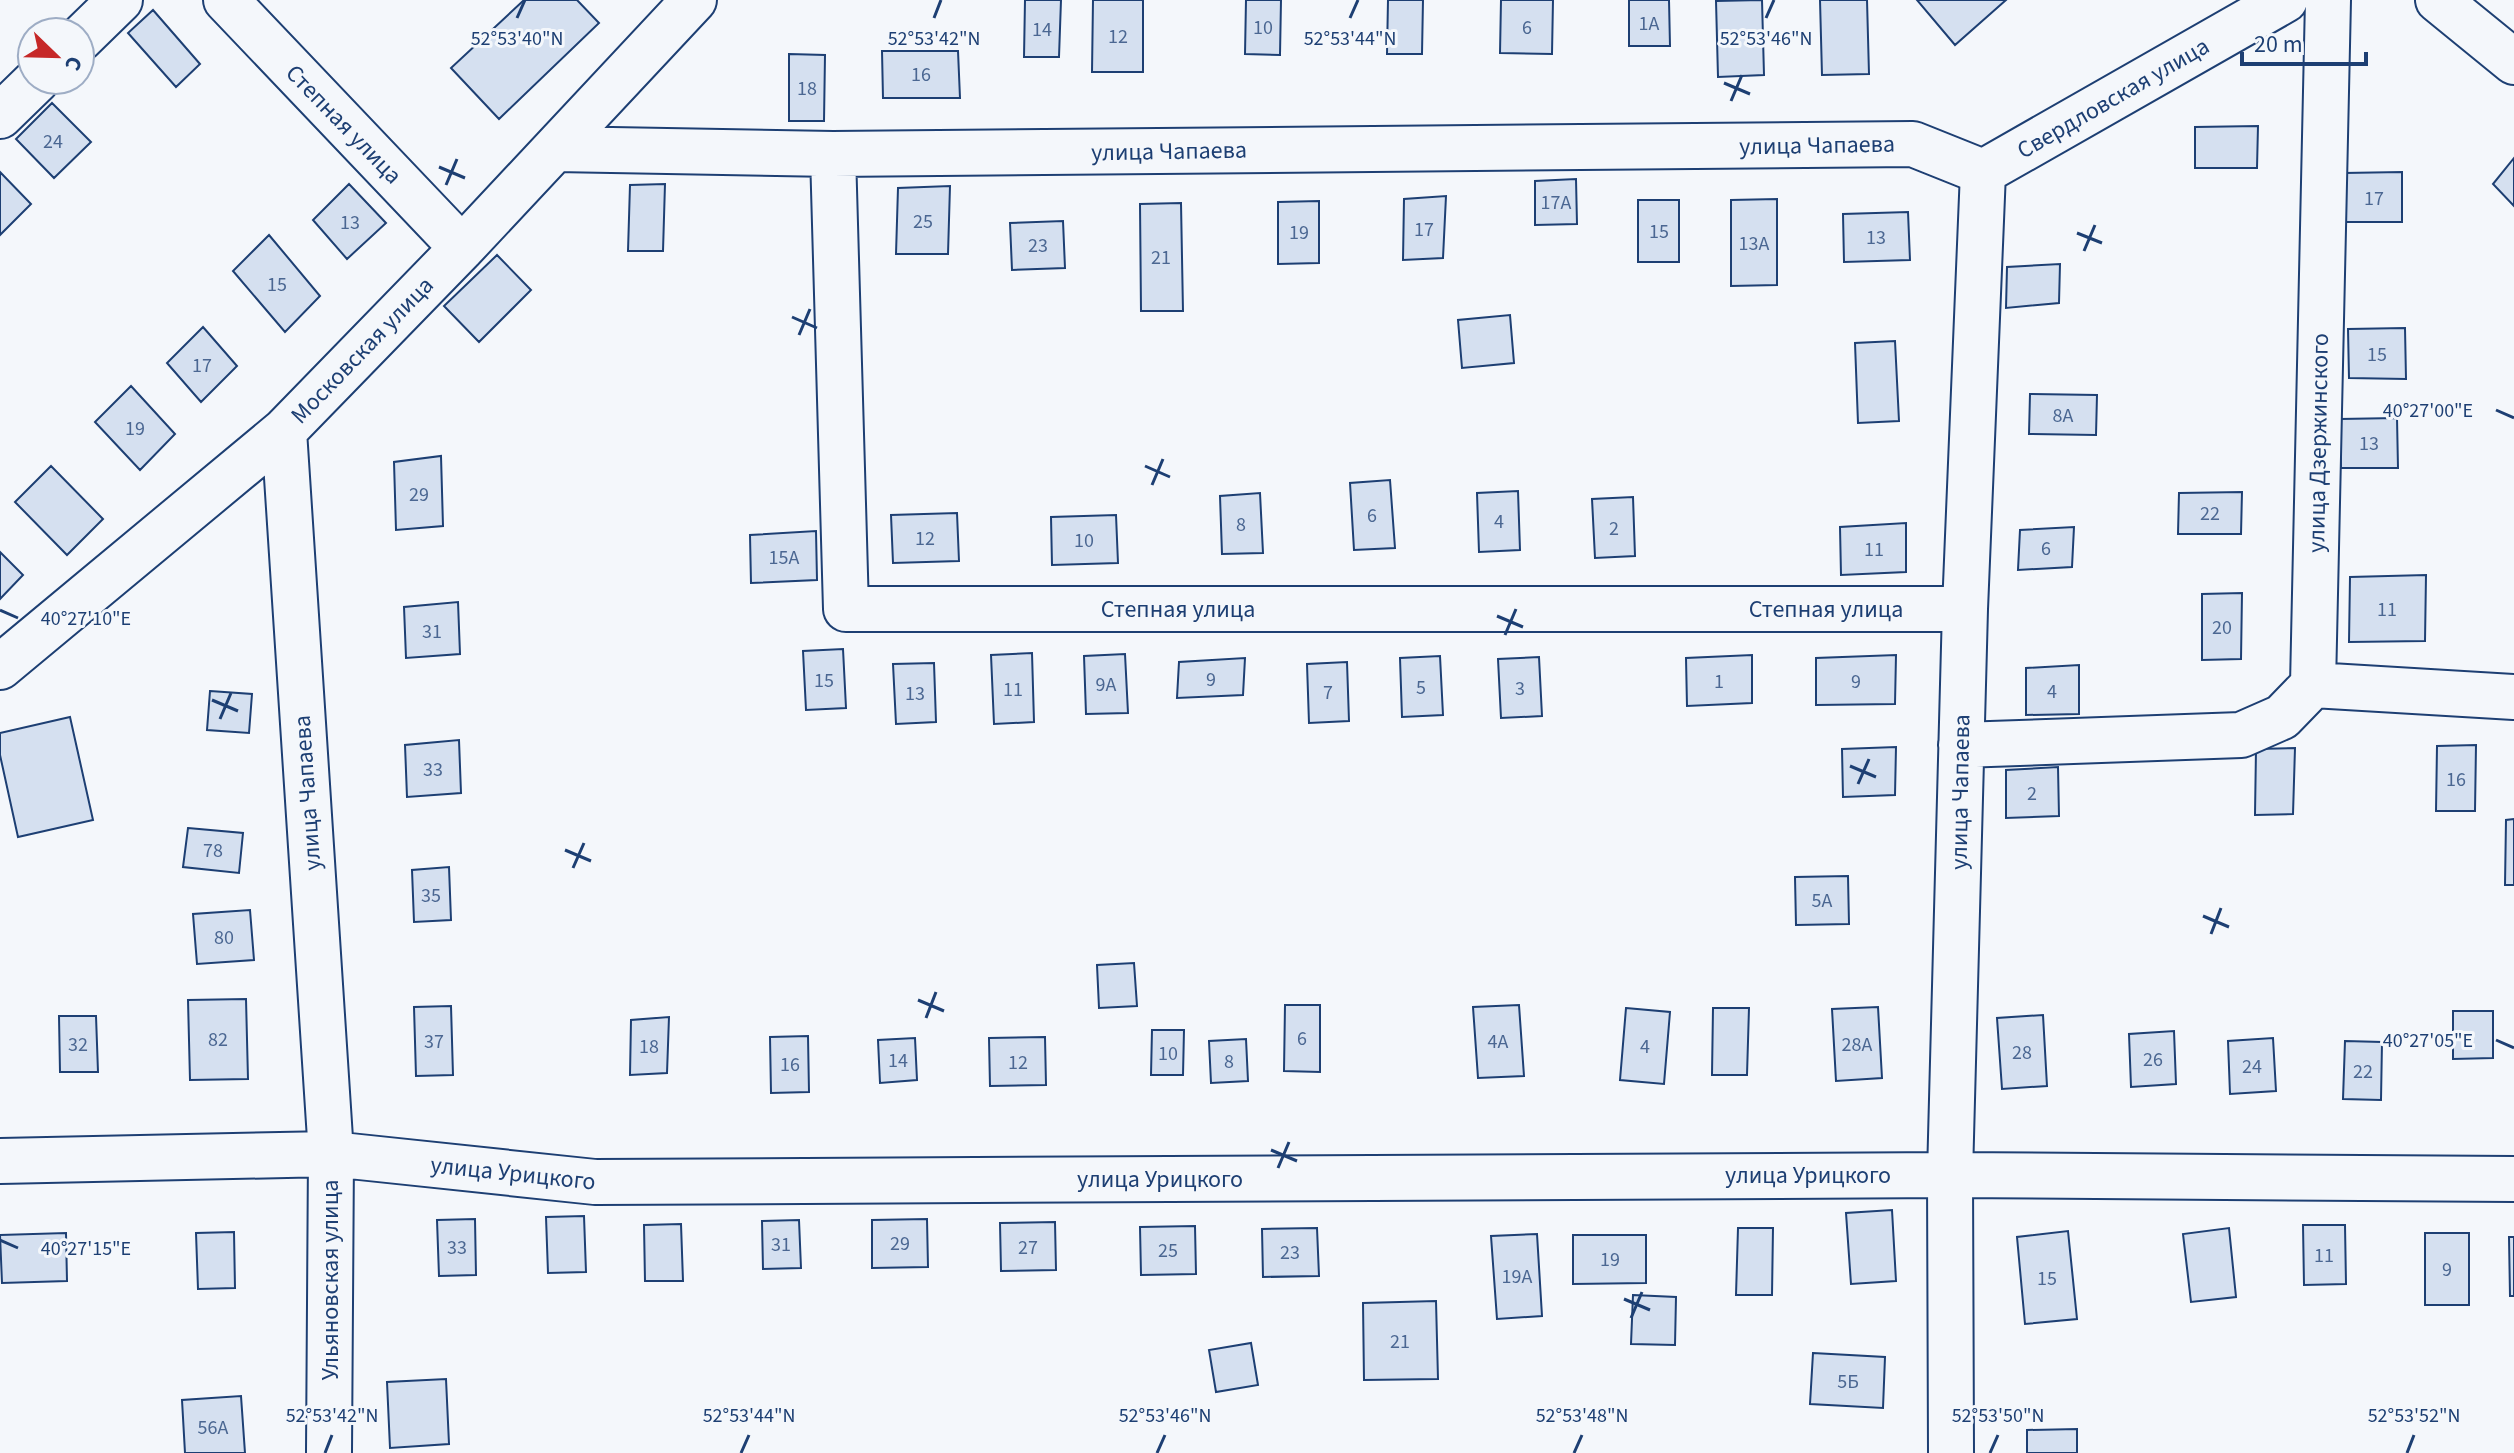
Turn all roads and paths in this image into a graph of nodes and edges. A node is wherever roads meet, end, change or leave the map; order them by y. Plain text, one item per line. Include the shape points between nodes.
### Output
1 (120, 0) edge
2 (226, 0) edge
3 (694, 0) edge
4 (2285, 0) edge
5 (2328, 0) edge
6 (2438, 0) edge
7 (96, 23) edge
8 (2514, 62) edge
9 (21, 96) edge
10 (0, 116) edge
11 (556, 149) junction
12 (833, 154) junction
13 (1983, 172) junction
14 (462, 248) junction
15 (284, 431) junction
16 (1965, 609) junction
17 (0, 667) edge
18 (2313, 685) junction
19 (2514, 697) edge
20 (1961, 745) junction
21 (331, 1154) junction
22 (0, 1161) edge
23 (1950, 1175) junction
24 (2514, 1179) edge
25 (329, 1453) edge
26 (1951, 1453) edge

1 - 7 street
2 - 14 street, Степная улица
3 - 11 street, Московская улица
4 - 13 street, Свердловская улица
5 - 18 street, улица Дзержинского
6 - 8 street
9 - 10 street
11 - 12 street, улица Чапаева
11 - 14 street, Московская улица
12 - 13 street, улица Чапаева via 1913,144
12 - 16 street, Степная улица via 846,609
13 - 16 street, улица Чапаева
14 - 15 street, Московская улица
15 - 17 street, Московская улица
15 - 21 street, улица Чапаева
16 - 20 street, улица Чапаева
18 - 19 street
18 - 20 street via 2282,717 2241,735
20 - 23 street, улица Чапаева
21 - 22 street, улица Урицкого
21 - 23 street, улица Урицкого via 595,1182
21 - 25 street, Ульяновская улица
23 - 24 street, улица Урицкого
23 - 26 street, улица Чапаева

